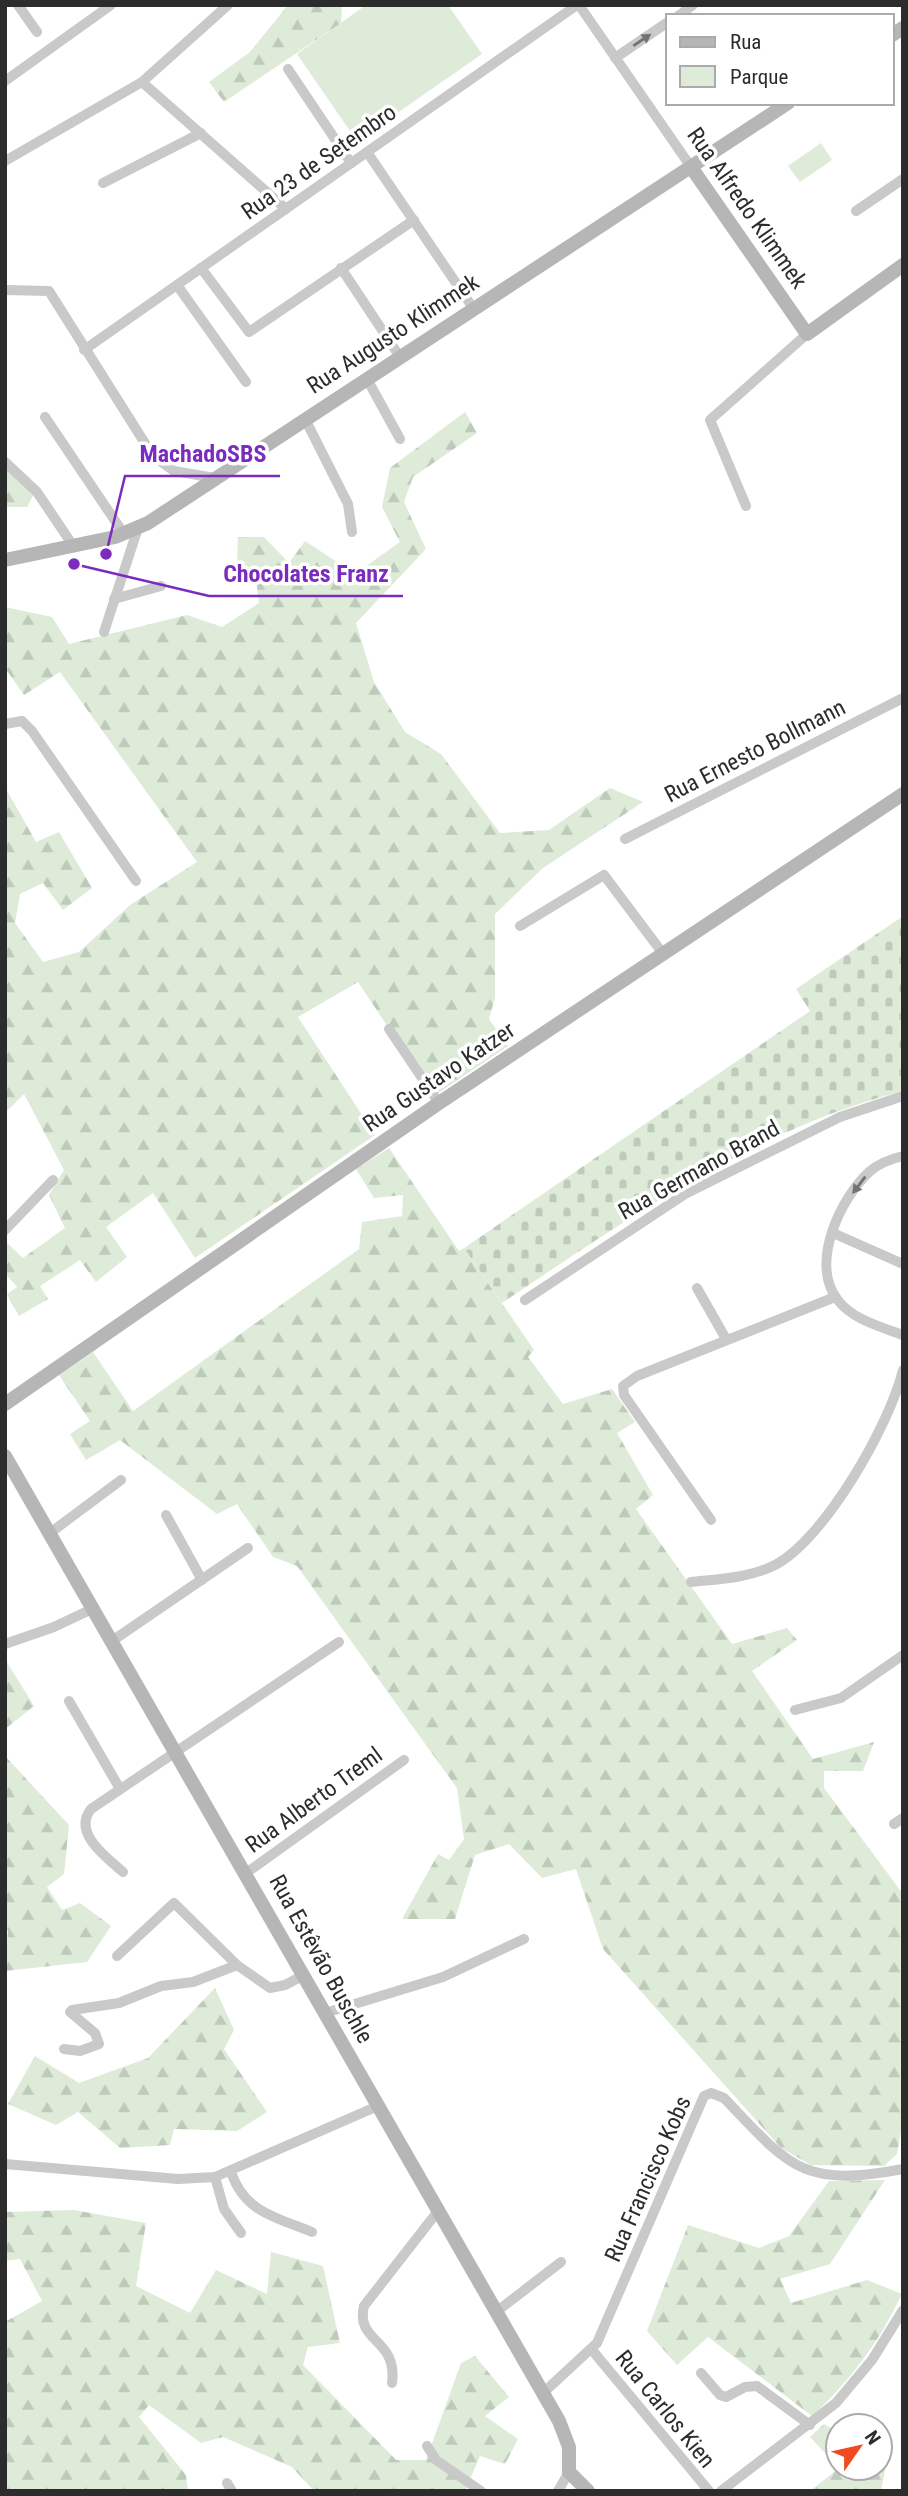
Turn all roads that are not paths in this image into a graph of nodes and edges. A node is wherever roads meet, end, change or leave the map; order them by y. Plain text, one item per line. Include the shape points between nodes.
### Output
1 (18, 5) edge
2 (111, 5) edge
3 (228, 5) edge
4 (578, 5) edge
5 (666, 23) edge
6 (37, 32) dead end
7 (615, 58) junction
8 (288, 69) dead end
9 (5, 81) edge
10 (142, 82) junction
11 (785, 105) edge
12 (201, 133) junction
13 (367, 152) junction
14 (5, 160) edge
15 (351, 163) junction
16 (691, 167) junction
17 (903, 179) edge
18 (103, 183) dead end
19 (286, 209) junction
20 (856, 211) dead end
21 (414, 220) junction
22 (903, 265) edge
23 (201, 268) junction
24 (341, 268) junction
25 (177, 285) junction
26 (5, 290) edge
27 (473, 308) junction
28 (807, 334) junction
29 (83, 350) junction
30 (400, 356) junction
31 (367, 379) junction
32 (246, 382) dead end
33 (45, 417) dead end
34 (305, 419) junction
35 (400, 439) dead end
36 (5, 462) edge
37 (216, 478) junction
38 (746, 506) dead end
39 (131, 531) junction
40 (352, 532) dead end
41 (74, 547) junction
42 (5, 560) edge
43 (161, 586) dead end
44 (114, 599) junction
45 (104, 632) dead end
46 (903, 698) edge
47 (5, 724) edge
48 (903, 794) edge
49 (625, 839) dead end
50 (135, 881) dead end
51 (520, 926) dead end
52 (664, 956) junction
53 (389, 1028) dead end
54 (903, 1096) edge
55 (439, 1103) junction
56 (903, 1156) edge
57 (53, 1180) dead end
58 (5, 1230) edge
59 (833, 1233) junction
60 (903, 1264) edge
61 (696, 1288) dead end
62 (835, 1297) junction
63 (525, 1300) dead end
64 (903, 1335) edge
65 (726, 1339) junction
66 (903, 1370) edge
67 (5, 1404) edge
68 (5, 1456) edge
69 (121, 1480) dead end
70 (166, 1515) dead end
71 (711, 1520) dead end
72 (50, 1532) junction
73 (248, 1548) dead end
74 (202, 1580) junction
75 (691, 1582) dead end
76 (93, 1608) junction
77 (112, 1641) junction
78 (339, 1642) dead end
79 (5, 1644) edge
80 (903, 1655) edge
81 (69, 1701) dead end
82 (795, 1710) dead end
83 (177, 1753) junction
84 (404, 1760) dead end
85 (120, 1789) junction
86 (123, 1872) dead end
87 (246, 1873) junction
88 (524, 1939) dead end
89 (117, 1956) dead end
90 (237, 1965) junction
91 (304, 1975) junction
92 (325, 2012) junction
93 (64, 2049) dead end
94 (378, 2106) junction
95 (5, 2164) edge
96 (903, 2169) edge
97 (231, 2172) junction
98 (215, 2177) junction
99 (438, 2211) junction
100 (313, 2232) dead end
101 (241, 2233) dead end
102 (561, 2262) dead end
103 (903, 2310) edge
104 (496, 2312) junction
105 (592, 2350) junction
106 (701, 2373) dead end
107 (392, 2383) dead end
108 (542, 2393) junction
109 (810, 2425) junction
110 (427, 2446) dead end
111 (569, 2472) junction
112 (481, 2491) edge
113 (558, 2491) edge
114 (588, 2491) edge
115 (709, 2491) edge
116 (721, 2491) edge

1 - 6 street
2 - 9 street
3 - 10 street
4 - 7 street, Rua Alfredo Klimmek
4 - 13 street, Rua 23 de Setembro
7 -> 5 street
7 - 16 street, Rua Alfredo Klimmek
8 - 15 street
10 - 12 street
10 - 14 street
11 - 16 street, Rua Augusto Klimmek
12 - 18 street
12 - 19 street
13 - 15 street, Rua 23 de Setembro
13 - 21 street
15 - 19 street, Rua 23 de Setembro
16 - 27 street, Rua Augusto Klimmek
16 - 28 street, Rua Alfredo Klimmek
17 - 20 street
19 - 23 street, Rua 23 de Setembro
21 - 24 street
21 - 27 street
22 - 28 street
23 - 24 street via 249,332
23 - 25 street, Rua 23 de Setembro
24 - 30 street
25 - 29 street, Rua 23 de Setembro
25 - 32 street
26 - 29 street via 48,291
27 - 30 street, Rua Augusto Klimmek
28 - 38 street via 710,420
29 - 37 street via 158,462 185,475
30 - 31 street, Rua Augusto Klimmek
31 - 34 street, Rua Augusto Klimmek
31 - 35 street
33 - 39 street
34 - 37 street, Rua Augusto Klimmek
34 - 40 street via 348,504
36 - 41 street via 37,492
37 - 39 street, Rua Augusto Klimmek
39 - 41 street, Rua Augusto Klimmek
39 - 44 street
41 - 42 street, Rua Augusto Klimmek
43 - 44 street
44 - 45 street
46 - 49 street, Rua Ernesto Bollmann
47 - 50 street via 22,721 32,731
48 - 52 street, Rua Gustavo Katzer
51 - 52 street via 604,875
52 - 55 street, Rua Gustavo Katzer
53 - 55 street
54 - 63 street, Rua Germano Brand via 848,1114 685,1194
55 - 67 street, Rua Gustavo Katzer
56 -> 59 street via 884,1162 863,1179
57 - 58 street
59 - 60 street
59 - 62 street via 826,1263
61 - 65 street
62 - 64 street via 863,1319
62 - 65 street
65 - 71 street via 638,1376 622,1390
66 - 75 street via 874,1440 828,1512 797,1549 756,1572
68 - 72 street, Rua Estêvão Buschle
69 - 72 street
70 - 74 street
72 - 76 street, Rua Estêvão Buschle
73 - 74 street
74 - 77 street
76 - 77 street, Rua Estêvão Buschle
76 - 79 street
77 - 83 street, Rua Estêvão Buschle
78 - 83 street
80 - 82 street via 841,1698
81 - 85 street
83 - 85 street
83 - 87 street, Rua Estêvão Buschle
84 - 87 street, Rua Alberto Treml
85 - 86 street via 91,1809 86,1820 91,1841
87 - 91 street, Rua Estêvão Buschle
88 - 92 street via 443,1977
89 - 90 street via 174,1903
90 - 91 street via 270,1988
90 - 93 street via 119,2003 72,2010 99,2043 80,2050
91 - 92 street, Rua Estêvão Buschle
92 - 94 street, Rua Estêvão Buschle
94 - 97 street
94 - 99 street, Rua Estêvão Buschle
95 - 98 street via 177,2179
96 - 105 street, Rua Francisco Kobs via 844,2176 807,2171 782,2158 724,2098 711,2093 704,2096
97 - 98 street
97 - 100 street via 248,2204
98 - 101 street via 224,2209
99 - 104 street, Rua Estêvão Buschle
99 - 107 street via 363,2306 365,2329 391,2357
102 - 104 street
103 - 109 street via 853,2385
104 - 108 street, Rua Estêvão Buschle
105 - 108 street, Rua Francisco Kobs
105 - 115 street, Rua Carlos Kien
106 - 109 street via 726,2397 757,2386
108 - 111 street, Rua Estêvão Buschle via 569,2446
109 - 116 street
110 - 112 street via 436,2460
111 - 113 street
111 - 114 street

